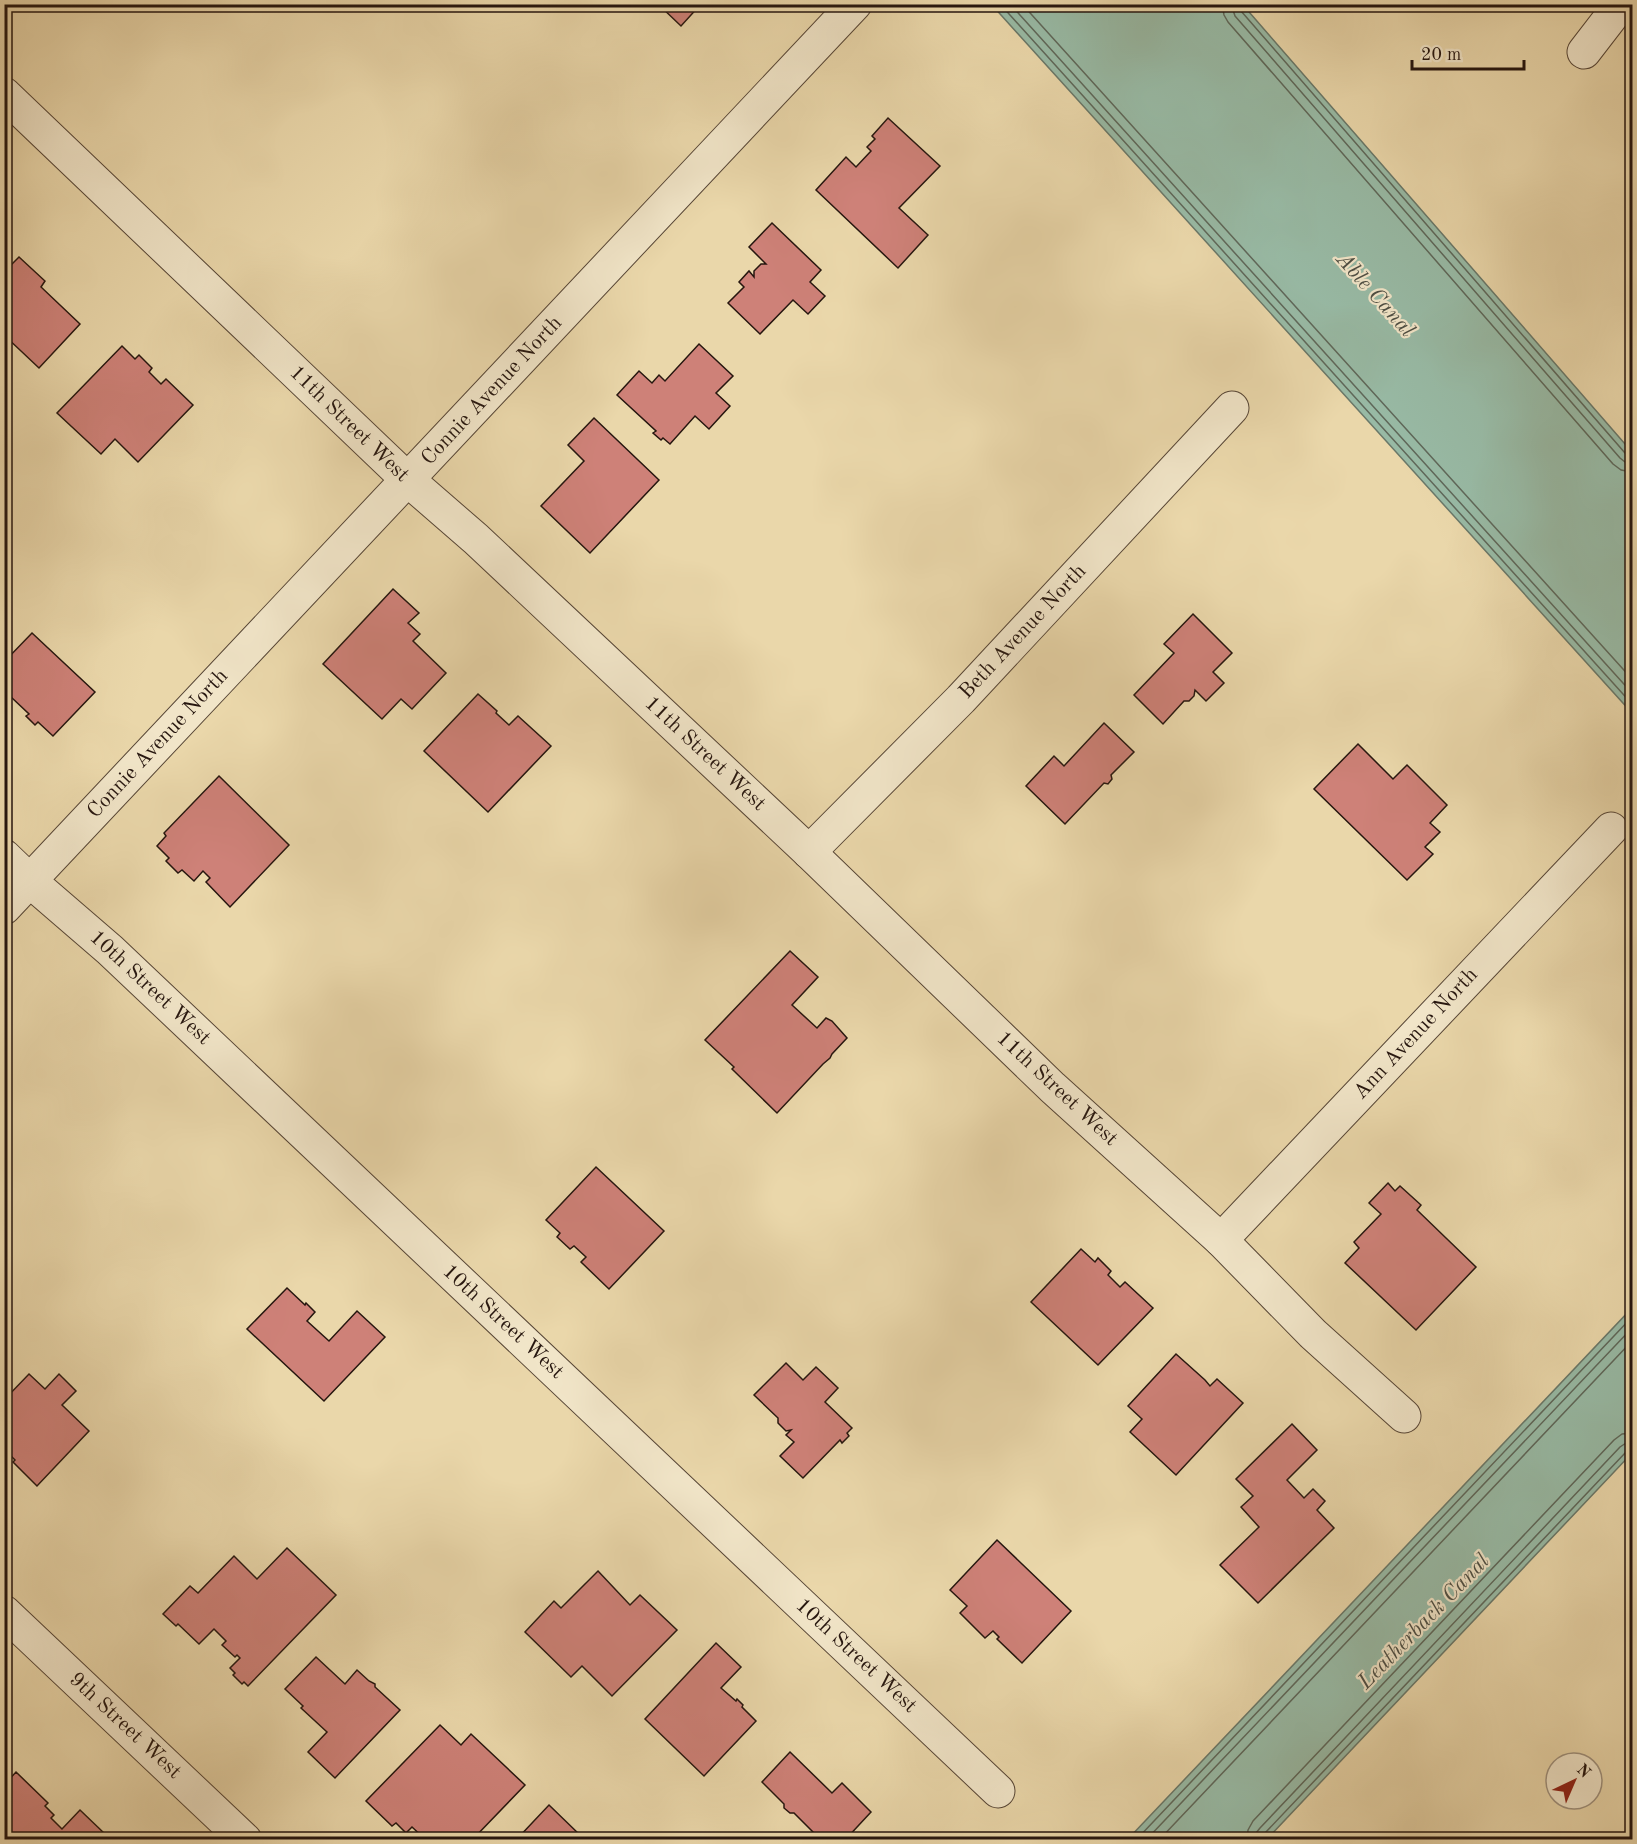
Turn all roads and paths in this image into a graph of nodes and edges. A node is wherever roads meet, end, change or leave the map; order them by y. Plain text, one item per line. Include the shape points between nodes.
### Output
1 (855, 4) edge
2 (1621, 4) edge
3 (1584, 52) dead end
4 (4, 94) edge
5 (1232, 408) dead end
6 (408, 480) junction
7 (1611, 829) dead end
8 (809, 852) junction
9 (4, 856) edge
10 (30, 881) junction
11 (4, 908) edge
12 (1221, 1240) junction
13 (1404, 1416) dead end
14 (4, 1612) edge
15 (998, 1791) dead end
16 (245, 1839) edge

1 - 6 street, Connie Avenue North
2 - 3 street
4 - 6 street, 11th Street West
5 - 8 street, Beth Avenue North via 961,699
6 - 8 street, 11th Street West via 476,538
6 - 10 street, Connie Avenue North
7 - 12 street, Ann Avenue North
8 - 12 street, 11th Street West via 1052,1087
9 - 10 street, 10th Street West
10 - 11 street, Connie Avenue North
10 - 15 street, 10th Street West via 110,950
12 - 13 street, 11th Street West via 1314,1334
14 - 16 street, 9th Street West

